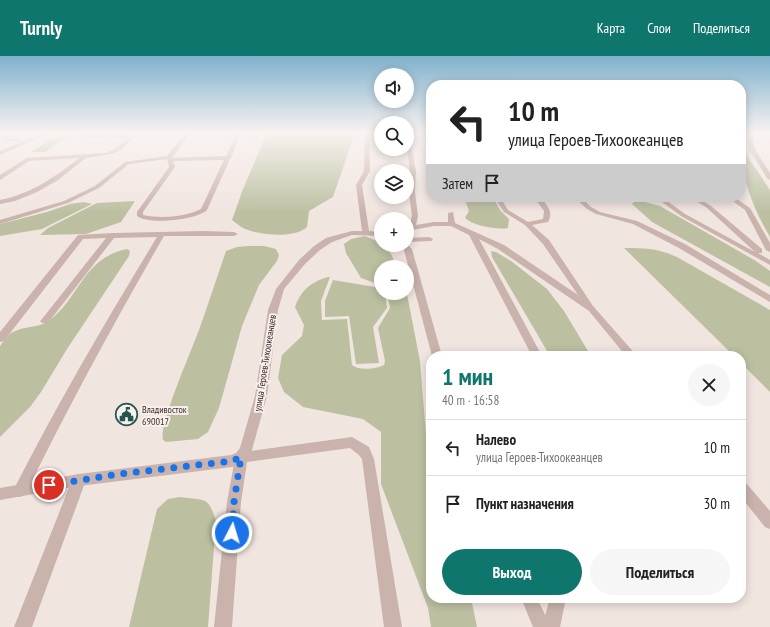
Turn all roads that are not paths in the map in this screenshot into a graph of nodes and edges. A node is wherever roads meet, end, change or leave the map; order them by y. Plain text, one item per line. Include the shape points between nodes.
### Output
1 (169, 159) edge
2 (28, 160) edge
3 (80, 160) edge
4 (162, 160) edge
5 (228, 160) edge
6 (367, 160) edge
7 (411, 160) edge
8 (759, 160) edge
9 (0, 178) edge
10 (770, 178) edge
11 (0, 202) edge
12 (500, 202) edge
13 (541, 202) edge
14 (582, 202) edge
15 (665, 202) edge
16 (701, 202) edge
17 (738, 202) edge
18 (451, 213) dead end
19 (414, 218) edge
20 (0, 222) edge
21 (452, 224) junction
22 (527, 224) junction
23 (414, 227) edge
24 (471, 232) junction
25 (366, 233) junction
26 (162, 234) junction
27 (234, 234) dead end
28 (374, 234) edge
29 (113, 236) junction
30 (429, 239) dead end
31 (414, 240) edge
32 (770, 250) edge
33 (409, 252) edge
34 (770, 260) edge
35 (770, 263) edge
36 (770, 299) edge
37 (592, 309) junction
38 (45, 321) dead end
39 (0, 339) edge
40 (436, 351) edge
41 (534, 351) edge
42 (628, 351) edge
43 (241, 457) junction
44 (78, 480) junction
45 (20, 490) junction
46 (746, 493) edge
47 (0, 494) edge
48 (770, 522) edge
49 (532, 603) edge
50 (557, 603) edge
51 (23, 627) edge
52 (223, 627) edge
53 (393, 627) edge
54 (542, 627) edge
55 (551, 627) edge

1 - 5 street via 172,167 140,212 140,216 191,216 201,213
2 - 9 street
3 - 11 street via 42,189
4 - 20 street via 127,163 96,187 66,202
6 - 25 street via 367,171 360,179 359,190
7 - 19 street
8 - 10 street
12 - 22 street via 506,211
13 - 22 street via 549,217 546,221
14 - 36 street via 598,213 635,222 682,246
15 - 35 street
16 - 34 street
17 - 32 street via 748,209
18 - 21 street
21 - 23 street
21 - 24 street
22 - 37 street via 546,242
24 - 37 street via 501,247
24 - 41 street
25 - 28 street, улица Героев-Тихоокеанцев
25 - 43 street, улица Героев-Тихоокеанцев via 329,240 302,262 280,289 273,310 261,396 246,450
26 - 27 street
26 - 29 street
26 - 45 street via 113,316
29 - 38 street
29 - 39 street via 81,237
30 - 31 street
33 - 40 street
37 - 42 street
43 - 44 street via 232,461
43 - 52 street, улица Героев-Тихоокеанцев via 234,502
43 - 53 street via 352,442 364,451 368,459
44 - 45 street
44 - 51 street
45 - 47 street
46 - 48 street
49 - 54 street
50 - 55 street

